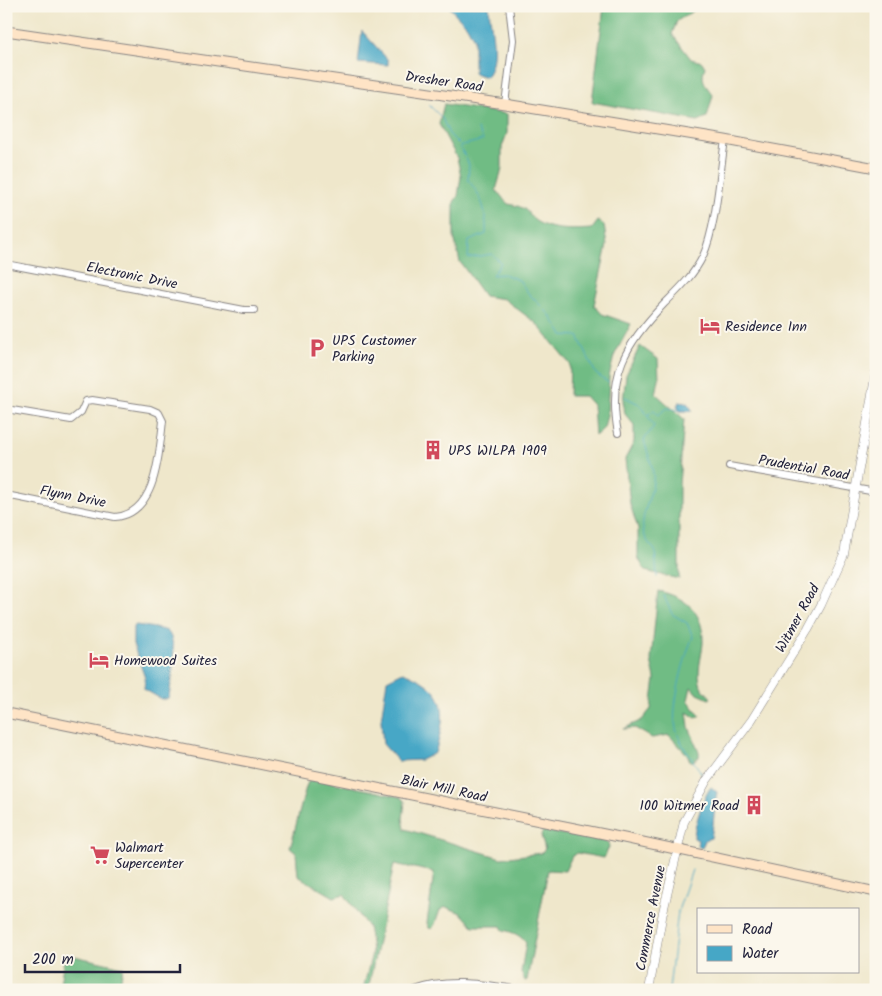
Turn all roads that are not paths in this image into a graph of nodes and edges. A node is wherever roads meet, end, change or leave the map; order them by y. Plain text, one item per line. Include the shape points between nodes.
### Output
1 (509, 6) edge
2 (6, 31) edge
3 (505, 104) junction
4 (725, 140) junction
5 (876, 168) edge
6 (6, 264) edge
7 (254, 310) dead end
8 (876, 372) edge
9 (6, 409) edge
10 (618, 432) dead end
11 (729, 466) dead end
12 (856, 489) junction
13 (876, 492) edge
14 (6, 495) edge
15 (6, 714) edge
16 (676, 850) junction
17 (876, 892) edge
18 (415, 990) edge
19 (523, 990) edge
20 (649, 990) edge

1 - 3 street via 513,40
2 - 3 main road, Dresher Road
3 - 4 main road, Dresher Road
4 - 5 main road, Dresher Road
4 - 10 street via 704,254 685,283 637,333 620,367 614,402
6 - 7 street, Electronic Drive
8 - 12 street, Witmer Road
9 - 14 street, Flynn Drive via 71,420 81,412 86,401 92,400 150,409 163,421 148,494 138,508 126,515 116,517
11 - 12 street, Prudential Road
12 - 13 street, Prudential Road
12 - 16 street, Witmer Road via 844,554 821,605 750,721 707,780 684,822
15 - 16 main road, Blair Mill Road
16 - 17 main road, Blair Mill Road
16 - 20 street, Commerce Avenue
18 - 19 street via 460,982

